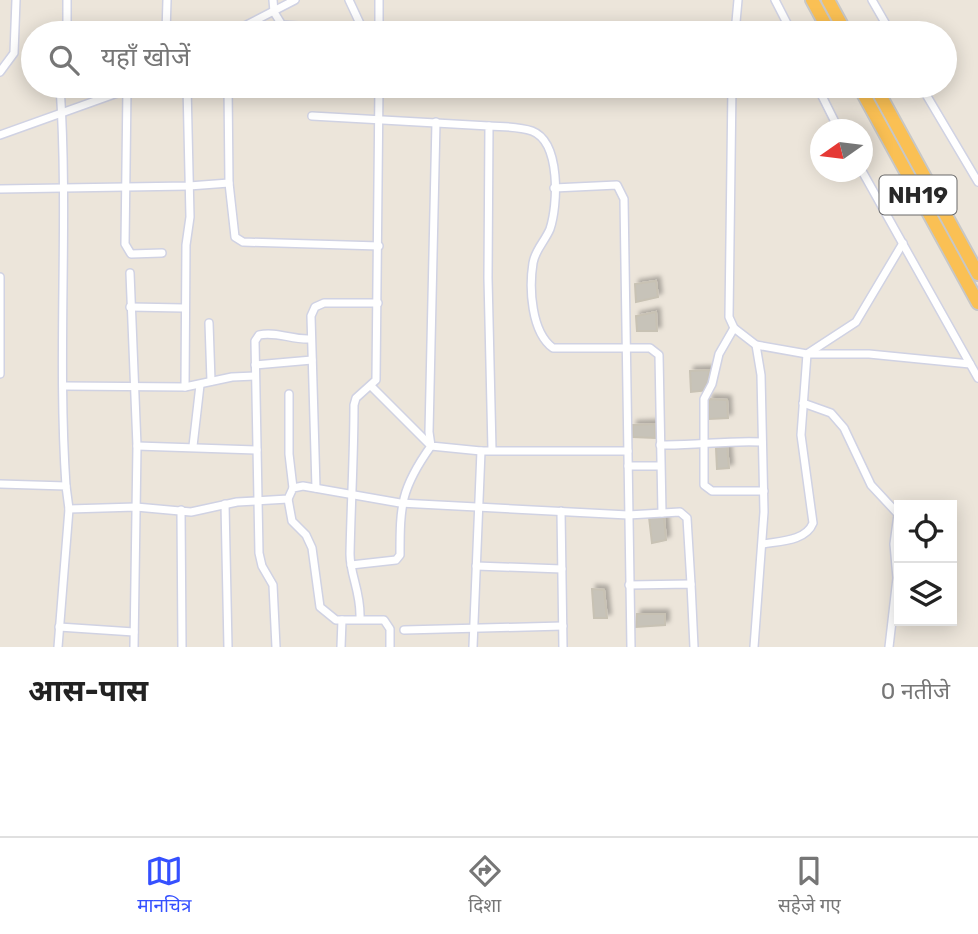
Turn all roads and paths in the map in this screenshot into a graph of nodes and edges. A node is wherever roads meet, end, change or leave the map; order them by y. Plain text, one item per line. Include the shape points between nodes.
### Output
1 (16, 0) edge
2 (67, 0) edge
3 (167, 0) edge
4 (273, 0) edge
5 (295, 0) edge
6 (349, 0) edge
7 (379, 0) edge
8 (738, 0) edge
9 (775, 0) edge
10 (812, 0) edge
11 (828, 0) edge
12 (872, 0) edge
13 (274, 12) junction
14 (67, 21) edge
15 (166, 21) edge
16 (256, 21) edge
17 (280, 21) edge
18 (359, 21) edge
19 (379, 21) edge
20 (736, 21) edge
21 (786, 21) edge
22 (823, 21) edge
23 (839, 21) edge
24 (884, 21) edge
25 (0, 72) edge
26 (61, 98) edge
27 (103, 98) edge
28 (127, 98) edge
29 (187, 98) edge
30 (228, 98) edge
31 (379, 98) edge
32 (732, 98) edge
33 (823, 98) edge
34 (866, 98) edge
35 (882, 98) edge
36 (928, 98) edge
37 (62, 113) junction
38 (312, 116) dead end
39 (379, 119) junction
40 (834, 119) edge
41 (436, 122) junction
42 (489, 126) junction
43 (0, 135) edge
44 (870, 182) edge
45 (978, 182) edge
46 (229, 183) junction
47 (189, 186) junction
48 (65, 188) junction
49 (128, 188) junction
50 (554, 188) junction
51 (0, 189) edge
52 (903, 243) junction
53 (379, 246) junction
54 (162, 254) dead end
55 (131, 273) dead end
56 (978, 274) edge
57 (0, 277) edge
58 (378, 303) junction
59 (978, 303) edge
60 (130, 307) junction
61 (184, 308) junction
62 (209, 323) dead end
63 (734, 328) junction
64 (310, 339) junction
65 (756, 345) junction
66 (625, 348) junction
67 (807, 354) junction
68 (312, 360) junction
69 (970, 364) junction
70 (255, 365) junction
71 (0, 371) edge
72 (255, 376) junction
73 (978, 379) edge
74 (211, 381) junction
75 (200, 385) junction
76 (64, 386) junction
77 (134, 386) junction
78 (371, 386) junction
79 (185, 387) junction
80 (289, 394) dead end
81 (803, 403) junction
82 (762, 442) junction
83 (703, 444) junction
84 (660, 445) junction
85 (137, 446) junction
86 (193, 446) junction
87 (431, 446) junction
88 (257, 450) junction
89 (492, 450) junction
90 (481, 451) junction
91 (628, 451) junction
92 (628, 466) junction
93 (660, 466) junction
94 (0, 484) edge
95 (66, 486) junction
96 (293, 488) junction
97 (316, 488) junction
98 (764, 491) junction
99 (355, 494) junction
100 (259, 499) junction
101 (288, 499) junction
102 (401, 503) junction
103 (225, 504) junction
104 (478, 506) junction
105 (136, 507) junction
106 (69, 509) junction
107 (181, 510) junction
108 (561, 511) junction
109 (662, 513) junction
110 (628, 515) junction
111 (763, 544) junction
112 (351, 565) junction
113 (476, 566) junction
114 (562, 569) junction
115 (691, 584) junction
116 (629, 585) junction
117 (360, 618) junction
118 (342, 620) junction
119 (563, 626) junction
120 (59, 627) junction
121 (474, 628) junction
122 (404, 630) dead end
123 (134, 632) junction
124 (58, 647) edge
125 (134, 647) edge
126 (182, 647) edge
127 (228, 647) edge
128 (276, 647) edge
129 (341, 647) edge
130 (390, 647) edge
131 (473, 647) edge
132 (563, 647) edge
133 (631, 647) edge
134 (694, 647) edge
135 (754, 647) edge
136 (889, 647) edge

1 - 25 street via 14,53
2 - 14 street
3 - 15 street
4 - 13 street
5 - 13 street
6 - 18 street
7 - 19 street
8 - 20 street
9 - 21 street
10 - 22 highway
11 - 23 highway
12 - 24 street
13 - 16 street
13 - 17 street
26 - 37 street
27 - 37 street
28 - 49 street
29 - 47 street
30 - 46 street
31 - 39 street
32 - 63 street via 729,317
33 - 40 street
34 - 59 highway, NH19
35 - 56 highway, NH19
36 - 45 street
37 - 43 street
37 - 48 street
38 - 39 street
39 - 41 street
39 - 53 street
41 - 42 street
41 - 87 street
42 - 50 street via 517,128 543,138 554,162
42 - 89 street
44 - 52 street
46 - 47 street
46 - 53 street via 232,228 243,242
47 - 49 street
47 - 61 street
48 - 49 street
48 - 51 street
48 - 76 street
49 - 54 street via 127,250 131,254
50 - 66 street via 604,184 622,190
50 - 66 street via 550,228 533,263 536,327 552,348
52 - 67 street via 856,322
52 - 69 street
53 - 58 street
55 - 60 street
57 - 71 street
58 - 64 street via 315,307
58 - 78 street via 376,380
60 - 61 street
60 - 77 street
61 - 79 street
62 - 74 street
63 - 65 street
63 - 83 street via 719,354 704,399
64 - 68 street
64 - 70 street via 259,335
65 - 67 street
65 - 82 street
66 - 84 street via 650,348 659,355
66 - 91 street
67 - 69 street via 869,354
67 - 81 street
68 - 70 street
68 - 97 street
69 - 73 street
70 - 72 street
72 - 74 street
72 - 88 street
74 - 75 street
75 - 79 street
75 - 86 street
76 - 77 street
76 - 95 street via 61,412
77 - 79 street
77 - 85 street
78 - 87 street
78 - 99 street via 354,405
80 - 96 street
81 - 111 street via 801,435 813,523 801,536
81 - 136 street via 831,412 844,428 870,485 898,514
82 - 83 street
82 - 98 street
83 - 84 street
83 - 98 street via 707,488
84 - 93 street
85 - 86 street
85 - 105 street
86 - 88 street
87 - 90 street
87 - 102 street
88 - 100 street
89 - 90 street
89 - 91 street
90 - 104 street
91 - 92 street
92 - 93 street
92 - 110 street
93 - 109 street
94 - 95 street
95 - 106 street
96 - 97 street
96 - 101 street
97 - 99 street
98 - 111 street
99 - 102 street
99 - 112 street
100 - 101 street
100 - 103 street
100 - 128 street via 259,553 273,585
101 - 118 street via 292,521 312,548 317,602 329,616
102 - 104 street
102 - 112 street via 400,555 396,560
103 - 107 street
103 - 127 street
104 - 108 street
104 - 113 street
105 - 106 street
105 - 107 street
105 - 123 street
106 - 120 street
107 - 126 street
108 - 110 street
108 - 114 street
109 - 110 street
109 - 115 street via 680,512 687,518
110 - 116 street
111 - 135 street
112 - 117 street via 358,585
113 - 114 street
113 - 121 street
114 - 119 street
115 - 116 street
115 - 134 street
116 - 133 street
117 - 118 street
117 - 130 street via 388,623
118 - 129 street
119 - 121 street
119 - 132 street
120 - 123 street
120 - 124 street
121 - 122 street
121 - 131 street
123 - 125 street

